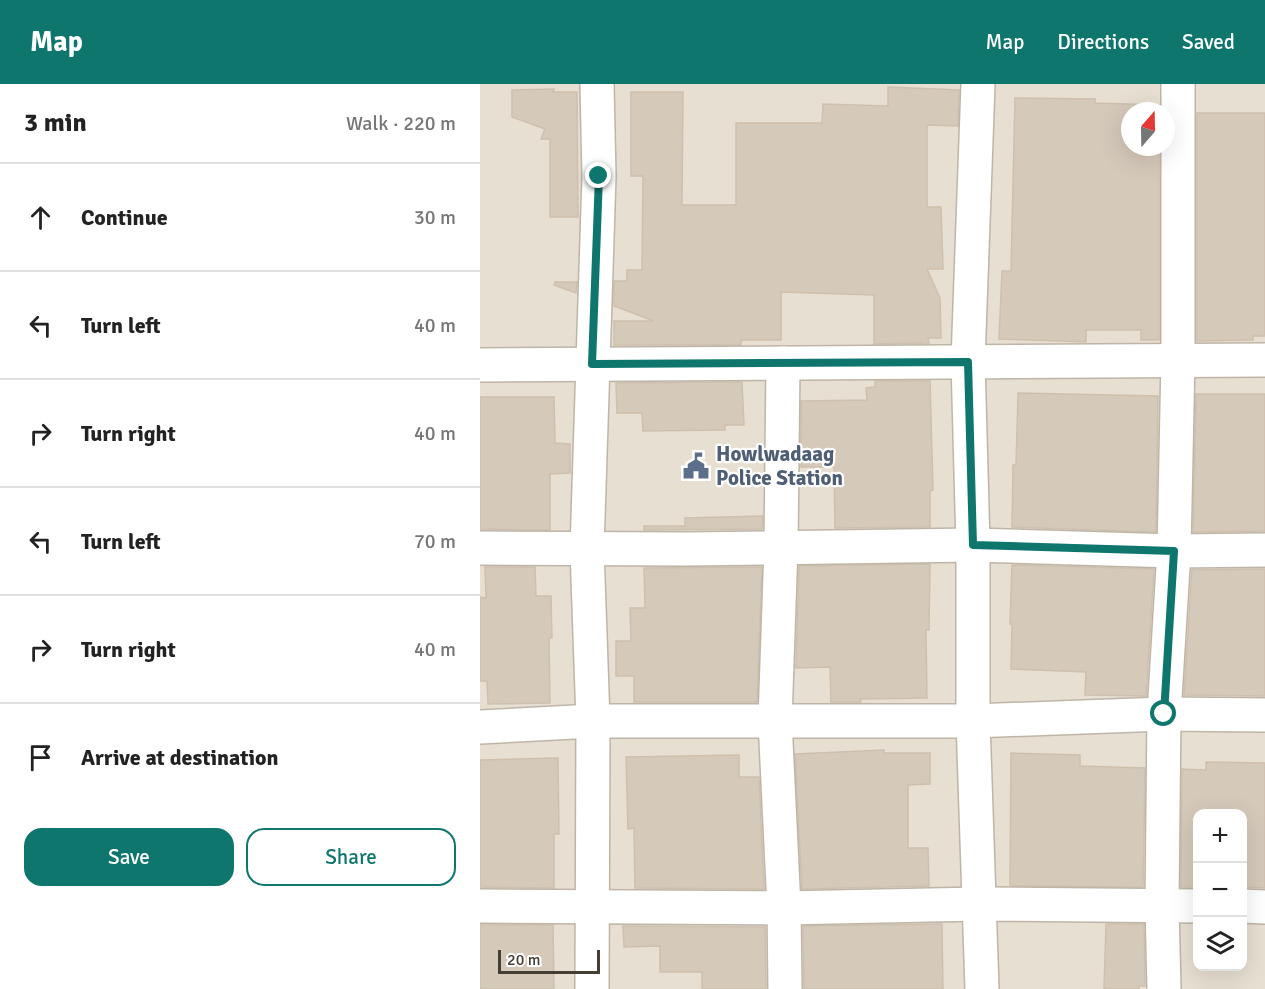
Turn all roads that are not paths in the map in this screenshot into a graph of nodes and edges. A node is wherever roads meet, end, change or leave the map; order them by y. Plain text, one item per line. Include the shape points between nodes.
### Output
1 (597, 84) edge
2 (978, 84) edge
3 (1178, 84) edge
4 (1178, 360) junction
5 (1265, 360) edge
6 (968, 362) junction
7 (783, 363) junction
8 (592, 364) junction
9 (480, 365) edge
10 (973, 545) junction
11 (781, 547) junction
12 (480, 548) edge
13 (587, 549) junction
14 (1265, 550) edge
15 (1174, 551) junction
16 (1164, 714) junction
17 (1265, 715) edge
18 (775, 720) junction
19 (593, 721) junction
20 (973, 721) junction
21 (480, 727) edge
22 (979, 904) junction
23 (1162, 905) junction
24 (480, 906) edge
25 (592, 906) junction
26 (1193, 906) edge
27 (1247, 906) edge
28 (1265, 907) edge
29 (784, 908) junction
30 (592, 989) edge
31 (785, 989) edge
32 (982, 989) edge
33 (1164, 989) edge

1 - 8 street via 599,176
2 - 6 street
3 - 4 street
4 - 5 street
4 - 6 street
4 - 15 street
6 - 7 street
6 - 10 street
7 - 8 street
7 - 11 street
8 - 9 street
8 - 13 street
10 - 11 street
10 - 15 street
10 - 20 street
11 - 13 street
11 - 18 street
12 - 13 street
13 - 19 street
14 - 15 street
15 - 16 street
16 - 17 street
16 - 20 street
16 - 23 street
18 - 19 street
18 - 20 street
18 - 29 street
19 - 21 street
19 - 25 street
20 - 22 street
22 - 23 street
22 - 29 street
22 - 32 street
23 - 26 street
23 - 33 street
24 - 25 street
25 - 29 street
25 - 30 street
27 - 28 street
29 - 31 street

